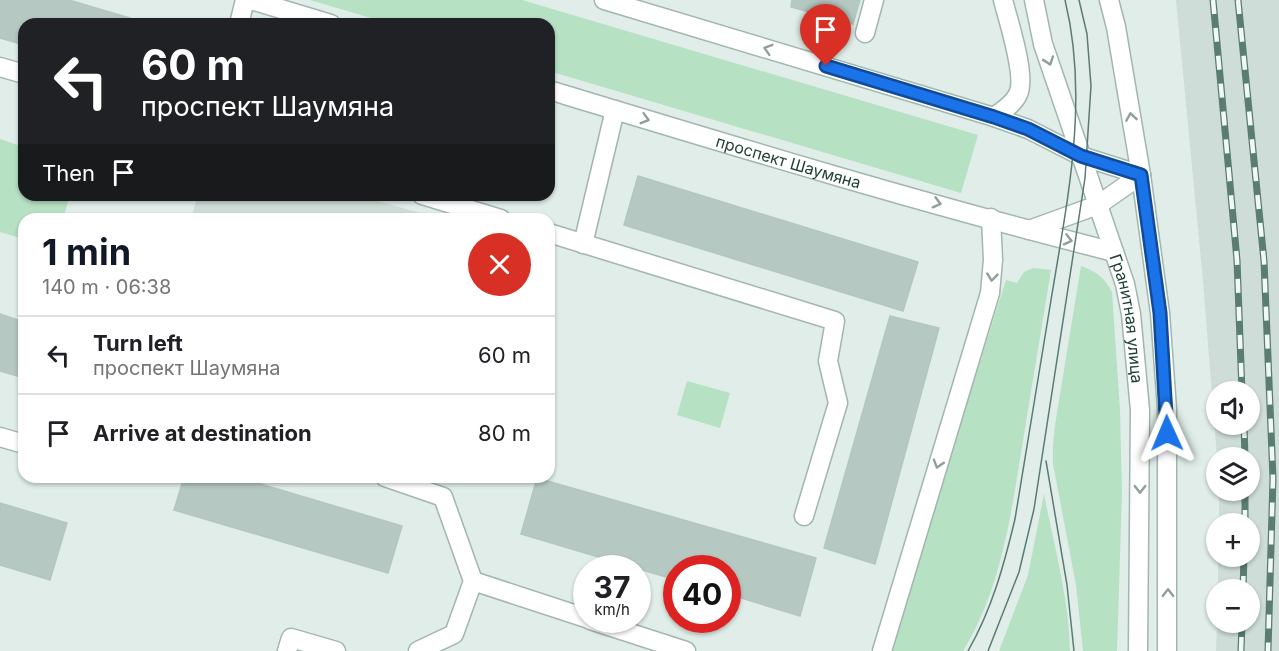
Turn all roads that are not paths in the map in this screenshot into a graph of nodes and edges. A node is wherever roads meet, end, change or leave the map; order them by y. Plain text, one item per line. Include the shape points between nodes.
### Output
1 (245, 0) edge
2 (251, 0) edge
3 (604, 0) edge
4 (874, 0) edge
5 (1003, 0) edge
6 (1034, 0) edge
7 (1109, 0) edge
8 (240, 18) edge
9 (311, 18) edge
10 (865, 33) dead end
11 (0, 67) edge
12 (18, 72) edge
13 (555, 92) edge
14 (615, 110) junction
15 (994, 117) junction
16 (1081, 156) junction
17 (1141, 175) junction
18 (442, 201) edge
19 (1098, 205) junction
20 (482, 213) edge
21 (991, 218) junction
22 (1029, 230) junction
23 (555, 235) edge
24 (583, 244) junction
25 (1114, 252) junction
26 (0, 437) edge
27 (18, 442) edge
28 (403, 483) edge
29 (804, 516) dead end
30 (473, 581) junction
31 (573, 614) edge
32 (631, 633) edge
33 (287, 651) edge
34 (336, 651) edge
35 (418, 651) edge
36 (686, 651) edge
37 (882, 651) edge
38 (1138, 651) edge
39 (1167, 651) edge

1 - 8 street
2 - 9 street
15 -> 3 street
4 - 10 street
5 - 15 street via 1021,75 1019,94
6 -> 16 street, Гранитная улица via 1043,45
17 -> 7 street, Гранитная улица
11 - 12 street
13 - 14 street, проспект Шаумяна
14 -> 21 street, проспект Шаумяна
14 - 24 street
15 - 16 street
16 - 17 street
16 - 19 street, Гранитная улица
17 - 19 street
39 -> 17 street, Гранитная улица via 1167,410 1160,313
18 - 20 street
19 - 22 street
19 - 25 street, Гранитная улица
21 - 22 street, проспект Шаумяна
21 -> 37 street via 990,293
22 -> 25 street, проспект Шаумяна
23 - 24 street
24 - 29 street via 835,321 828,362 838,403
25 -> 38 street, Гранитная улица via 1131,314 1140,410
26 - 27 street
28 - 30 street via 443,496
30 - 31 street
30 - 35 street via 454,634
32 - 36 street
33 - 34 street via 291,638

